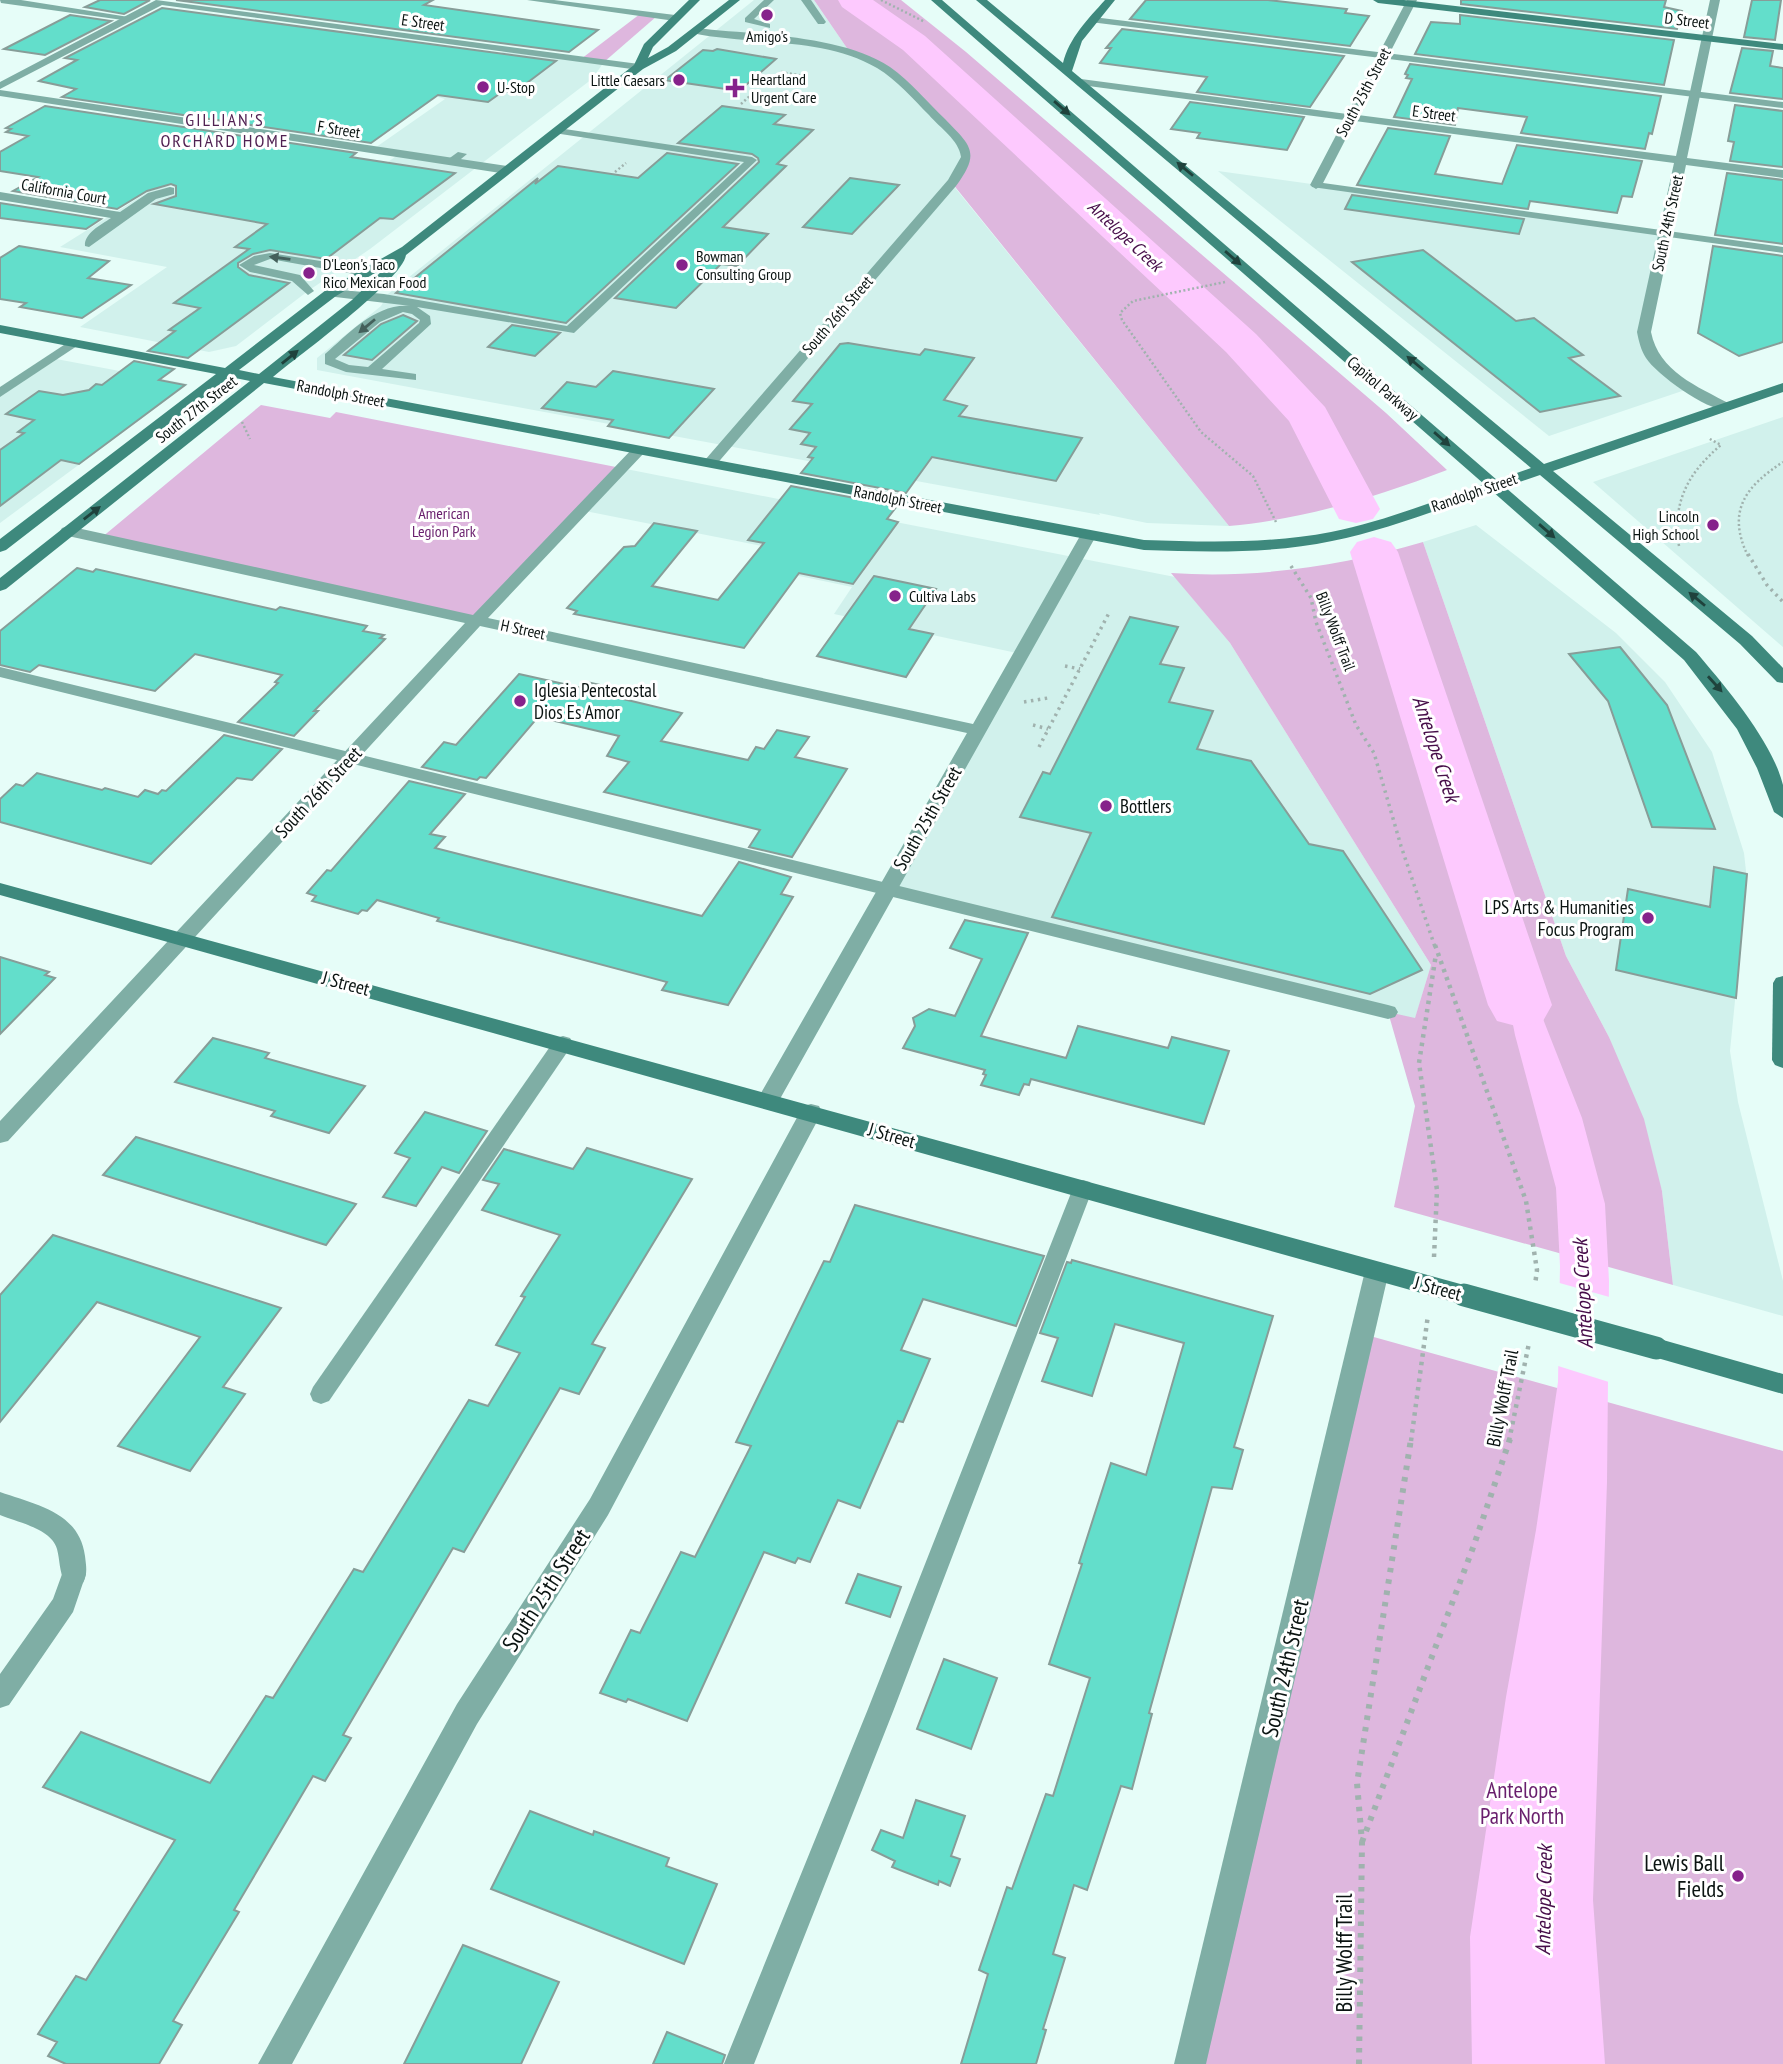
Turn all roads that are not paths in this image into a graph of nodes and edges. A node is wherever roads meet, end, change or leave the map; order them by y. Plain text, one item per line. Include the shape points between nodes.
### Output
1 (1, 0) edge
2 (532, 0) edge
3 (695, 0) edge
4 (735, 0) edge
5 (769, 0) edge
6 (806, 0) edge
7 (936, 0) edge
8 (981, 0) edge
9 (1110, 0) edge
10 (1378, 0) edge
11 (1715, 0) edge
12 (162, 1) edge
13 (1411, 2) edge
14 (130, 18) junction
15 (675, 19) junction
16 (1093, 20) junction
17 (821, 22) dead end
18 (767, 26) dead end
19 (696, 31) junction
20 (974, 32) junction
21 (1080, 35) junction
22 (1708, 38) junction
23 (1028, 39) junction
24 (1046, 41) dead end
25 (1061, 41) dead end
26 (1783, 47) edge
27 (1382, 56) junction
28 (639, 67) junction
29 (8, 69) dead end
30 (1067, 70) junction
31 (29, 72) junction
32 (1042, 76) dead end
33 (1054, 79) dead end
34 (1081, 82) junction
35 (0, 86) edge
36 (0, 93) edge
37 (1695, 94) junction
38 (1783, 105) edge
39 (1349, 117) junction
40 (558, 131) junction
41 (462, 154) dead end
42 (1681, 161) junction
43 (451, 162) junction
44 (506, 170) junction
45 (1783, 174) edge
46 (1316, 185) joint
47 (170, 191) dead end
48 (0, 196) edge
49 (122, 216) junction
50 (1665, 233) junction
51 (89, 243) dead end
52 (406, 250) junction
53 (1783, 250) edge
54 (365, 272) junction
55 (308, 290) dead end
56 (331, 293) junction
57 (365, 296) junction
58 (0, 329) edge
59 (73, 343) junction
60 (373, 370) junction
61 (226, 372) junction
62 (411, 377) dead end
63 (263, 379) junction
64 (1783, 387) edge
65 (0, 393) edge
66 (1725, 407) junction
67 (639, 450) junction
68 (710, 463) junction
69 (1543, 469) junction
70 (1496, 485) junction
71 (68, 531) junction
72 (1087, 536) junction
73 (0, 547) edge
74 (0, 586) edge
75 (478, 619) junction
76 (0, 672) edge
77 (1783, 678) edge
78 (977, 730) junction
79 (350, 758) junction
80 (1783, 812) edge
81 (887, 888) junction
82 (0, 889) edge
83 (181, 939) junction
84 (1783, 983) edge
85 (1388, 1012) dead end
86 (563, 1043) junction
87 (1783, 1060) edge
88 (768, 1100) junction
89 (811, 1112) junction
90 (0, 1135) edge
91 (1083, 1188) junction
92 (1377, 1272) junction
93 (1783, 1384) edge
94 (321, 1394) dead end
95 (0, 1503) edge
96 (74, 1574) joint
97 (0, 1696) edge
98 (274, 2064) edge
99 (739, 2064) edge
100 (1190, 2064) edge

1 - 14 lane
2 - 15 lane
3 - 15 main road, South 27th Street
4 - 19 main road, South 27th Street
5 - 18 lane via 748,20
6 - 17 lane
7 - 20 main road, Capitol Parkway
8 - 23 main road
9 - 16 main road
10 - 13 main road, D Street
11 - 22 street, South 24th Street
12 - 14 street
12 - 28 street, E Street
13 - 22 main road, D Street
13 - 27 street, South 25th Street
14 - 31 street
15 - 28 main road, South 27th Street via 648,46
16 - 21 main road
16 - 27 lane
19 - 28 main road, South 27th Street
19 - 68 street, South 26th Street via 819,48 870,61 962,144 967,157 965,167
20 - 32 main road
20 -> 70 main road, Capitol Parkway
21 - 25 main road
21 - 30 main road
22 - 26 main road, D Street
22 - 37 street, South 24th Street
23 - 24 main road
23 - 30 main road
27 - 37 lane
27 - 39 street, South 25th Street
28 - 40 main road, South 27th Street
29 - 31 street
30 - 34 main road
31 - 35 street
33 - 34 main road
34 - 39 street, E Street
69 -> 34 main road
36 - 43 street, F Street
37 - 38 lane
37 - 42 street, South 24th Street
39 - 42 street, E Street
39 - 46 street, South 25th Street
40 - 44 main road, South 27th Street
40 - 57 lane via 752,160 570,330
41 - 43 lane
42 - 45 street, E Street
42 - 50 street, South 24th Street
43 - 44 street, F Street
44 - 52 main road, South 27th Street
46 - 50 lane
47 - 49 street via 152,196
48 - 49 street, California Court
49 - 51 street
50 - 53 lane
50 - 66 street, South 24th Street via 1644,343 1664,370
52 - 54 main road, South 27th Street
52 - 57 main road, South 27th Street
54 -> 55 lane via 270,256 245,265 296,278
54 - 56 main road, South 27th Street
56 - 57 lane
56 - 61 main road, South 27th Street
63 -> 57 main road, South 27th Street
58 - 59 main road, Randolph Street
59 - 61 main road, Randolph Street
59 - 65 lane
60 -> 60 lane via 423,328 423,314 399,310 381,315 330,358 331,364 338,366
60 - 62 lane
61 - 63 main road, Randolph Street
61 - 73 main road, South 27th Street
63 - 67 main road, Randolph Street
71 -> 63 main road, South 27th Street
64 - 66 main road, Randolph Street
66 - 69 main road, Randolph Street
67 - 68 main road, Randolph Street
67 - 75 street, South 26th Street
68 - 72 main road, Randolph Street
69 - 70 main road, Randolph Street
77 -> 69 main road via 1746,640
70 - 72 main road, Randolph Street via 1367,528 1282,544 1173,546
70 -> 80 main road, Capitol Parkway via 1690,656 1723,693 1768,768
71 - 74 main road, South 27th Street
71 - 75 street, H Street
72 - 78 street, South 25th Street
75 - 78 street, H Street
75 - 79 street, South 26th Street
76 - 79 lane
78 - 81 street, South 25th Street
79 - 81 lane
79 - 83 street, South 26th Street
81 - 85 lane
81 - 88 street, South 25th Street
82 - 83 main road, J Street
83 - 86 main road, J Street
83 - 90 street, South 26th Street
84 - 87 main road
86 - 88 main road, J Street
86 - 94 lane
88 - 89 main road, J Street
89 - 91 main road, J Street
89 - 98 street, South 25th Street via 599,1507 467,1714
91 - 92 main road, J Street
91 - 99 lane
92 - 93 main road, J Street, bridge
92 - 100 street, South 24th Street
95 - 96 street via 59,1527 70,1543
96 - 97 lane via 64,1604

